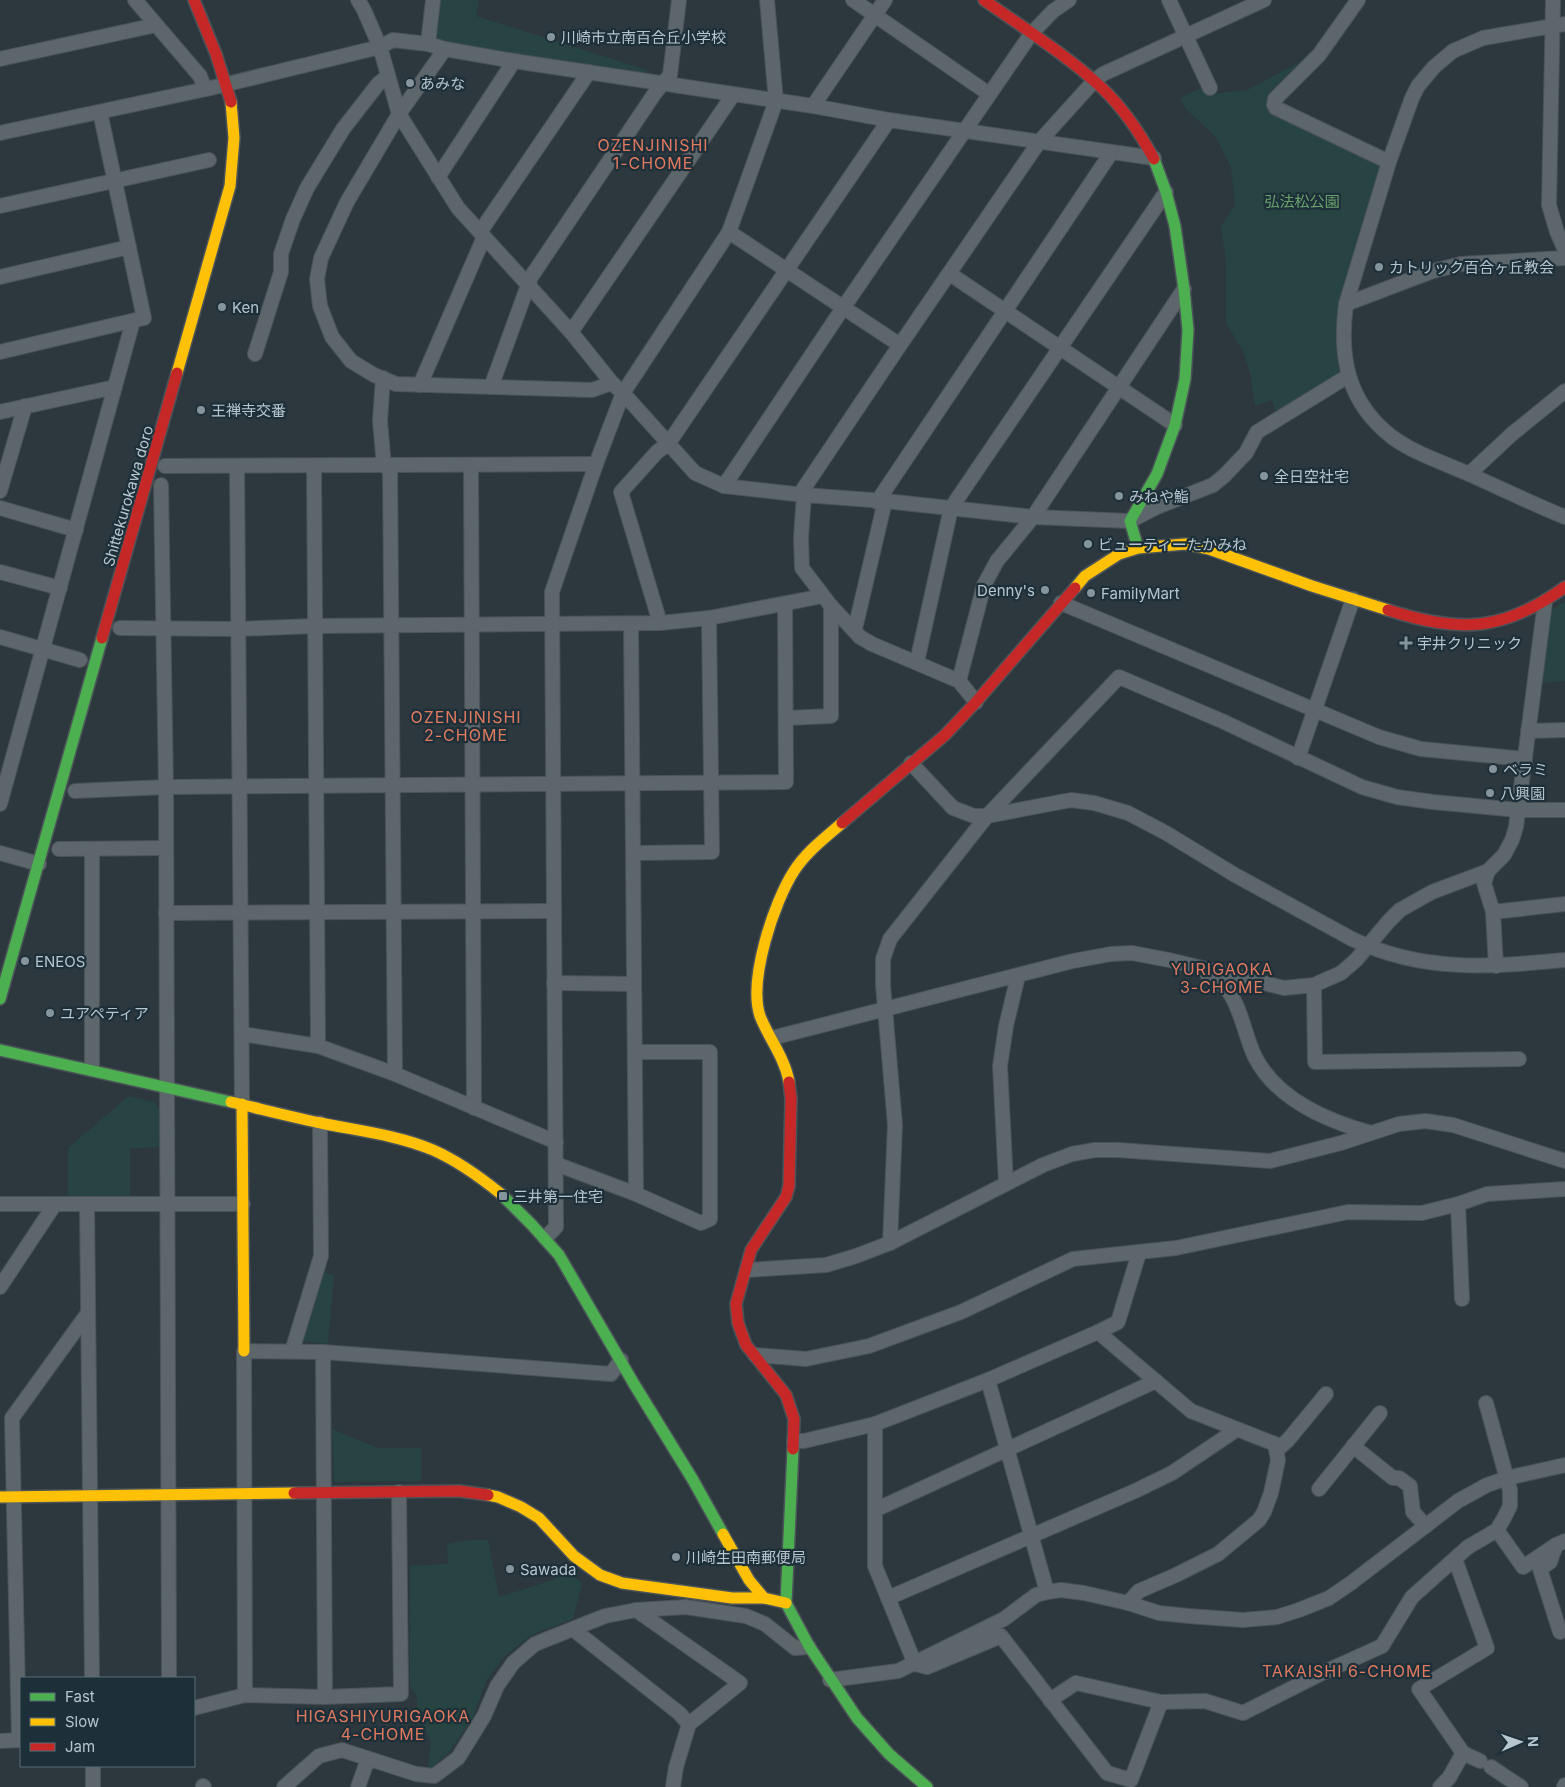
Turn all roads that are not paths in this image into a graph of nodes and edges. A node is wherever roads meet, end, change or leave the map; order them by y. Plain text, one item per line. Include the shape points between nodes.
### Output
1 (135, 0) edge
2 (194, 0) edge
3 (358, 0) edge
4 (433, 0) edge
5 (679, 0) edge
6 (767, 0) edge
7 (853, 0) edge
8 (885, 0) edge
9 (984, 0) edge
10 (1069, 0) edge
11 (1169, 0) edge
12 (1264, 0) edge
13 (1358, 0) edge
14 (1553, 0) edge
15 (874, 16) junction
16 (156, 25) junction
17 (1559, 25) edge
18 (1031, 34) junction
19 (1185, 36) junction
20 (428, 44) junction
21 (380, 47) junction
22 (445, 49) junction
23 (0, 59) edge
24 (514, 61) junction
25 (589, 72) junction
26 (388, 76) junction
27 (1094, 81) junction
28 (225, 83) junction
29 (663, 84) junction
30 (1210, 88) dead end
31 (205, 89) junction
32 (733, 94) junction
33 (989, 94) junction
34 (776, 101) junction
35 (813, 106) junction
36 (100, 112) junction
37 (399, 114) junction
38 (889, 120) junction
39 (964, 131) junction
40 (0, 134) edge
41 (1039, 142) junction
42 (1110, 153) junction
43 (1154, 158) junction
44 (209, 160) dead end
45 (1389, 162) junction
46 (438, 177) junction
47 (114, 180) junction
48 (1166, 192) junction
49 (0, 206) edge
50 (729, 232) junction
51 (482, 235) junction
52 (129, 248) junction
53 (1565, 250) edge
54 (1565, 258) edge
55 (787, 270) junction
56 (950, 274) junction
57 (0, 277) edge
58 (528, 287) junction
59 (1184, 288) junction
60 (1346, 304) junction
61 (843, 308) junction
62 (1005, 311) junction
63 (133, 321) junction
64 (570, 332) junction
65 (900, 345) junction
66 (1061, 349) junction
67 (0, 352) edge
68 (255, 354) dead end
69 (1348, 376) junction
70 (383, 378) junction
71 (612, 383) junction
72 (420, 385) junction
73 (115, 386) junction
74 (492, 387) junction
75 (1120, 388) junction
76 (1565, 391) edge
77 (623, 393) junction
78 (25, 406) junction
79 (0, 412) edge
80 (1175, 425) junction
81 (668, 444) junction
82 (596, 464) junction
83 (387, 465) junction
84 (471, 465) junction
85 (165, 466) dead end
86 (237, 466) junction
87 (314, 466) junction
88 (1469, 474) junction
89 (161, 485) dead end
90 (724, 486) junction
91 (0, 491) edge
92 (802, 495) junction
93 (881, 502) junction
94 (0, 508) edge
95 (951, 508) junction
96 (1565, 517) edge
97 (1034, 518) junction
98 (1130, 521) junction
99 (76, 530) junction
100 (1138, 548) junction
101 (0, 572) edge
102 (1565, 587) edge
103 (60, 588) junction
104 (1353, 600) junction
105 (827, 601) junction
106 (1545, 602) junction
107 (1061, 603) junction
108 (785, 604) junction
109 (708, 618) junction
110 (660, 623) junction
111 (472, 624) junction
112 (552, 624) junction
113 (631, 624) junction
114 (391, 625) junction
115 (315, 626) junction
116 (120, 628) dead end
117 (164, 629) junction
118 (238, 629) junction
119 (855, 629) junction
120 (0, 637) edge
121 (43, 649) junction
122 (80, 660) dead end
123 (916, 662) junction
124 (959, 681) junction
125 (976, 702) junction
126 (1314, 711) junction
127 (787, 718) junction
128 (1565, 730) edge
129 (1528, 731) junction
130 (1298, 758) junction
131 (1524, 759) junction
132 (911, 762) junction
133 (712, 783) junction
134 (632, 784) junction
135 (473, 785) junction
136 (553, 785) junction
137 (316, 786) junction
138 (392, 786) junction
139 (166, 787) junction
140 (240, 787) junction
141 (75, 791) dead end
142 (0, 804) edge
143 (1518, 810) junction
144 (1565, 810) edge
145 (987, 816) junction
146 (166, 848) junction
147 (59, 849) dead end
148 (92, 849) junction
149 (0, 853) edge
150 (634, 853) junction
151 (39, 864) junction
152 (1488, 871) junction
153 (1565, 904) edge
154 (553, 911) junction
155 (242, 912) junction
156 (317, 912) junction
157 (394, 912) junction
158 (473, 912) junction
159 (1493, 912) junction
160 (166, 913) junction
161 (1368, 946) junction
162 (1565, 960) edge
163 (1496, 966) junction
164 (1198, 968) junction
165 (1018, 976) junction
166 (554, 984) junction
167 (634, 984) junction
168 (1314, 985) junction
169 (0, 999) edge
170 (885, 1008) junction
171 (242, 1034) junction
172 (772, 1038) junction
173 (318, 1046) junction
174 (0, 1050) edge
175 (635, 1052) junction
176 (1519, 1059) dead end
177 (92, 1069) junction
178 (395, 1074) junction
179 (166, 1086) junction
180 (242, 1104) junction
181 (474, 1108) junction
182 (320, 1123) junction
183 (1372, 1133) junction
184 (556, 1142) junction
185 (1565, 1161) edge
186 (556, 1164) junction
187 (1006, 1183) junction
188 (1565, 1189) edge
189 (636, 1194) junction
190 (0, 1204) edge
191 (55, 1204) junction
192 (87, 1204) junction
193 (167, 1204) junction
194 (243, 1204) junction
195 (1458, 1204) junction
196 (545, 1238) junction
197 (890, 1243) junction
198 (1139, 1252) junction
199 (747, 1270) junction
200 (0, 1287) edge
201 (1462, 1299) dead end
202 (88, 1313) junction
203 (1098, 1332) junction
204 (244, 1351) junction
205 (292, 1351) junction
206 (323, 1352) junction
207 (755, 1355) junction
208 (621, 1360) junction
209 (988, 1380) junction
210 (1156, 1381) junction
211 (1326, 1394) dead end
212 (1486, 1403) dead end
213 (1380, 1413) dead end
214 (875, 1424) junction
215 (1236, 1430) junction
216 (794, 1441) junction
217 (1353, 1446) junction
218 (1007, 1450) junction
219 (1277, 1450) junction
220 (1565, 1465) edge
221 (1507, 1478) junction
222 (1319, 1489) dead end
223 (399, 1492) junction
224 (324, 1494) junction
225 (245, 1495) junction
226 (168, 1496) junction
227 (7, 1497) edge
228 (91, 1497) junction
229 (875, 1510) junction
230 (1426, 1526) junction
231 (1497, 1530) junction
232 (1031, 1535) junction
233 (1560, 1543) edge
234 (1455, 1558) junction
235 (1047, 1592) junction
236 (764, 1598) junction
237 (888, 1598) junction
238 (786, 1603) junction
239 (1128, 1603) junction
240 (636, 1610) junction
241 (574, 1630) junction
242 (1560, 1632) dead end
243 (809, 1647) junction
244 (915, 1664) junction
245 (92, 1677) edge
246 (170, 1677) edge
247 (830, 1680) junction
248 (246, 1695) junction
249 (325, 1696) junction
250 (1050, 1700) junction
251 (1161, 1702) junction
252 (195, 1708) edge
253 (689, 1724) junction
254 (20, 1740) edge
255 (0, 1741) edge
256 (1463, 1753) junction
257 (368, 1759) junction
258 (93, 1767) edge
259 (93, 1787) edge
260 (284, 1787) edge
261 (358, 1787) edge
262 (673, 1787) edge
263 (927, 1787) edge
264 (1440, 1787) edge
265 (1521, 1787) edge

1 - 16 street
2 - 28 street, Shittekurokawa doro
3 - 21 street
4 - 20 street
5 - 29 street via 670,75
6 - 34 street
7 - 15 street
8 - 15 street
9 - 18 street
10 - 18 street
11 - 19 street
12 - 19 street
13 - 45 street via 1319,55 1275,99 1274,105
14 - 17 street
15 - 33 street
15 - 35 street
16 - 23 street
16 - 31 street via 200,76
17 - 45 street via 1483,38 1453,51 1418,86
17 - 53 street via 1549,205
18 - 27 street
18 - 33 street
19 - 27 street
19 - 30 street
20 - 21 street via 393,40
20 - 22 street
21 - 26 street
21 - 28 street
22 - 24 street
22 - 37 street
24 - 25 street
24 - 46 street
25 - 29 street
25 - 51 street
26 - 37 street
26 - 68 street via 378,84 343,130 307,188 287,236 281,272
27 - 41 street
27 - 43 street via 1133,124
28 - 31 street
28 - 151 street, Shittekurokawa doro via 232,111 234,150 230,186
29 - 32 street
29 - 58 street via 531,277
31 - 36 street
32 - 34 street
32 - 64 street
33 - 39 street
34 - 35 street
34 - 50 street
35 - 38 street
36 - 40 street
36 - 47 street
37 - 46 street
37 - 70 street via 347,202 321,258 317,280 320,306 332,337 351,361
38 - 39 street
38 - 55 street
39 - 41 street
39 - 61 street
41 - 42 street
41 - 56 street
42 - 43 street
42 - 62 street
43 - 48 street
44 - 47 street
45 - 60 street
46 - 51 street via 458,208
47 - 49 street
47 - 52 street
48 - 59 street via 1176,226
48 - 66 street
50 - 55 street
50 - 77 street
51 - 58 street
51 - 72 street
52 - 57 street
52 - 63 street via 144,318
54 - 60 street via 1461,264 1432,271
55 - 61 street
55 - 81 street
56 - 62 street
56 - 65 street
58 - 64 street
58 - 74 street
59 - 75 street
59 - 80 street via 1188,330
60 - 69 street via 1342,328
61 - 65 street
61 - 90 street
62 - 66 street
62 - 93 street
63 - 67 street
63 - 73 street
64 - 71 street
65 - 92 street
66 - 75 street
66 - 95 street
69 - 88 street via 1370,416 1392,437
69 - 98 street via 1257,432 1246,453 1213,485
70 - 72 street via 396,384
70 - 83 street via 380,421
71 - 74 street via 592,390
71 - 77 street
72 - 74 street
73 - 78 street
73 - 99 street
75 - 80 street
75 - 97 street
76 - 88 street
77 - 81 street
77 - 82 street
78 - 79 street
78 - 91 street
80 - 98 street via 1158,474
81 - 90 street via 695,473
81 - 110 street via 621,492
82 - 84 street
82 - 112 street via 554,584
83 - 84 street
83 - 87 street
83 - 114 street
84 - 111 street
85 - 86 street
86 - 87 street
86 - 118 street
87 - 115 street
88 - 96 street
89 - 117 street
90 - 92 street
92 - 93 street
92 - 105 street via 802,568
93 - 95 street
93 - 119 street
94 - 99 street
95 - 97 street
95 - 123 street
97 - 98 street
97 - 124 street via 997,561 984,585
98 - 100 street
99 - 103 street
100 - 104 street via 1185,544 1209,549
100 - 107 street via 1109,559 1085,576
101 - 103 street
102 - 106 street
103 - 121 street
104 - 106 street via 1446,625 1497,621
104 - 126 street
105 - 108 street
105 - 119 street
105 - 127 street via 832,716
106 - 129 street
107 - 125 street
107 - 126 street
108 - 109 street
108 - 127 street
109 - 110 street
109 - 133 street
110 - 113 street
111 - 112 street
111 - 114 street
111 - 135 street
112 - 113 street
112 - 136 street
113 - 134 street
114 - 115 street
114 - 138 street
115 - 118 street
115 - 137 street
116 - 117 street
117 - 118 street
117 - 139 street
118 - 140 street
119 - 123 street via 860,637 872,644
120 - 121 street
121 - 122 street
121 - 142 street
123 - 124 street
124 - 125 street
125 - 132 street via 945,735
126 - 130 street
126 - 131 street via 1379,738 1422,749
127 - 133 street via 786,782
128 - 129 street
129 - 131 street
130 - 143 street via 1362,787 1397,797
130 - 145 street via 1119,677
131 - 143 street
132 - 145 street via 953,808 974,816
132 - 172 street via 815,846 794,870 776,906 758,970 760,1015
133 - 134 street
133 - 150 street via 712,852
134 - 136 street
134 - 150 street
135 - 136 street
135 - 138 street
135 - 158 street
136 - 154 street
137 - 138 street
137 - 140 street
137 - 156 street
138 - 157 street
139 - 140 street
139 - 141 street
139 - 146 street
140 - 155 street
143 - 144 street
143 - 152 street via 1512,840 1504,855
145 - 161 street via 1071,800 1128,813
145 - 170 street via 890,939 883,959
146 - 148 street
146 - 160 street
147 - 148 street
148 - 177 street
149 - 151 street
150 - 167 street
151 - 169 street, Shittekurokawa doro
152 - 159 street via 1484,883
152 - 161 street via 1417,899 1400,910
153 - 159 street
154 - 158 street
154 - 166 street
155 - 156 street
155 - 160 street
155 - 171 street
156 - 157 street
156 - 173 street
157 - 158 street
157 - 178 street
158 - 181 street
159 - 163 street
160 - 179 street
161 - 163 street via 1397,956 1440,964
161 - 168 street via 1341,973
162 - 163 street
164 - 165 street via 1132,953 1073,961
164 - 168 street via 1284,988
164 - 183 street via 1228,990 1255,1056 1270,1080 1322,1116
165 - 170 street
165 - 187 street via 1000,1066
166 - 167 street
166 - 184 street
167 - 175 street
168 - 176 street via 1315,1062
170 - 172 street
170 - 197 street via 895,1125
171 - 173 street
171 - 180 street
172 - 199 street via 788,1078 791,1099 789,1186 780,1208 751,1250
173 - 178 street
174 - 177 street
175 - 189 street
175 - 189 street via 710,1052 710,1219 701,1223
177 - 179 street
178 - 181 street
179 - 180 street
179 - 193 street
180 - 182 street
180 - 194 street
181 - 184 street
182 - 196 street via 398,1138 435,1151 469,1170 503,1196
182 - 205 street via 321,1256
183 - 185 street via 1399,1124 1425,1121 1453,1124
183 - 187 street via 1270,1161 1095,1150 1072,1154
184 - 186 street
186 - 189 street
186 - 196 street via 556,1227
187 - 197 street
188 - 195 street via 1487,1194
190 - 191 street
191 - 192 street
191 - 200 street
192 - 193 street
192 - 202 street
193 - 194 street
193 - 226 street
194 - 204 street
195 - 198 street via 1422,1213 1348,1212 1176,1248
195 - 201 street
196 - 208 street via 559,1255
197 - 199 street via 826,1265
198 - 203 street via 1118,1322
198 - 207 street via 1073,1259 961,1312 868,1346 806,1359
199 - 207 street via 736,1304 738,1323 746,1344
202 - 227 street via 12,1418
202 - 228 street
203 - 209 street
203 - 210 street
204 - 205 street
204 - 225 street
205 - 206 street
206 - 208 street via 611,1374
206 - 224 street
207 - 216 street via 786,1396 794,1419
208 - 236 street via 749,1580
209 - 214 street
209 - 218 street
210 - 215 street via 1191,1411
210 - 218 street
211 - 219 street
212 - 221 street
213 - 217 street
214 - 216 street
214 - 229 street
215 - 219 street via 1275,1444
215 - 232 street via 1172,1473
216 - 238 street
217 - 222 street
217 - 230 street via 1393,1478 1399,1478 1410,1486 1413,1512
218 - 229 street
218 - 232 street
219 - 239 street via 1271,1493 1259,1520 1218,1554 1139,1591
220 - 221 street
221 - 230 street via 1458,1501
221 - 231 street via 1510,1506
223 - 224 street
223 - 236 street via 471,1492 511,1502 539,1518 574,1556 600,1575 622,1583 732,1598
223 - 249 street via 401,1694
224 - 225 street
224 - 249 street
225 - 226 street
225 - 248 street
226 - 228 street
226 - 246 street
227 - 228 street
227 - 254 street
228 - 245 street
229 - 237 street via 875,1566
230 - 239 street via 1329,1598 1277,1617 1242,1620 1189,1616
231 - 233 street via 1523,1567
231 - 234 street
232 - 235 street
232 - 237 street
233 - 242 street via 1550,1562 1540,1569
234 - 251 street via 1412,1597 1382,1646 1243,1713 1205,1701
234 - 256 street via 1487,1648 1419,1689
235 - 239 street via 1084,1593
235 - 244 street via 1036,1594 1004,1619
236 - 238 street
237 - 244 street
238 - 243 street
240 - 241 street via 605,1616
240 - 243 street via 686,1607 746,1616 765,1624 795,1648
240 - 253 street via 740,1684
241 - 253 street
241 - 257 street via 535,1644 513,1664 497,1686 484,1716 458,1758 434,1776 416,1774
243 - 247 street
244 - 247 street via 898,1671
244 - 250 street via 927,1667 1001,1636
247 - 263 street via 854,1716 884,1750
248 - 249 street
248 - 252 street
250 - 251 street via 1076,1684
250 - 251 street via 1107,1773 1131,1780
253 - 262 street
254 - 255 street
256 - 264 street
256 - 265 street
257 - 260 street via 342,1750 319,1756
257 - 261 street
258 - 259 street

